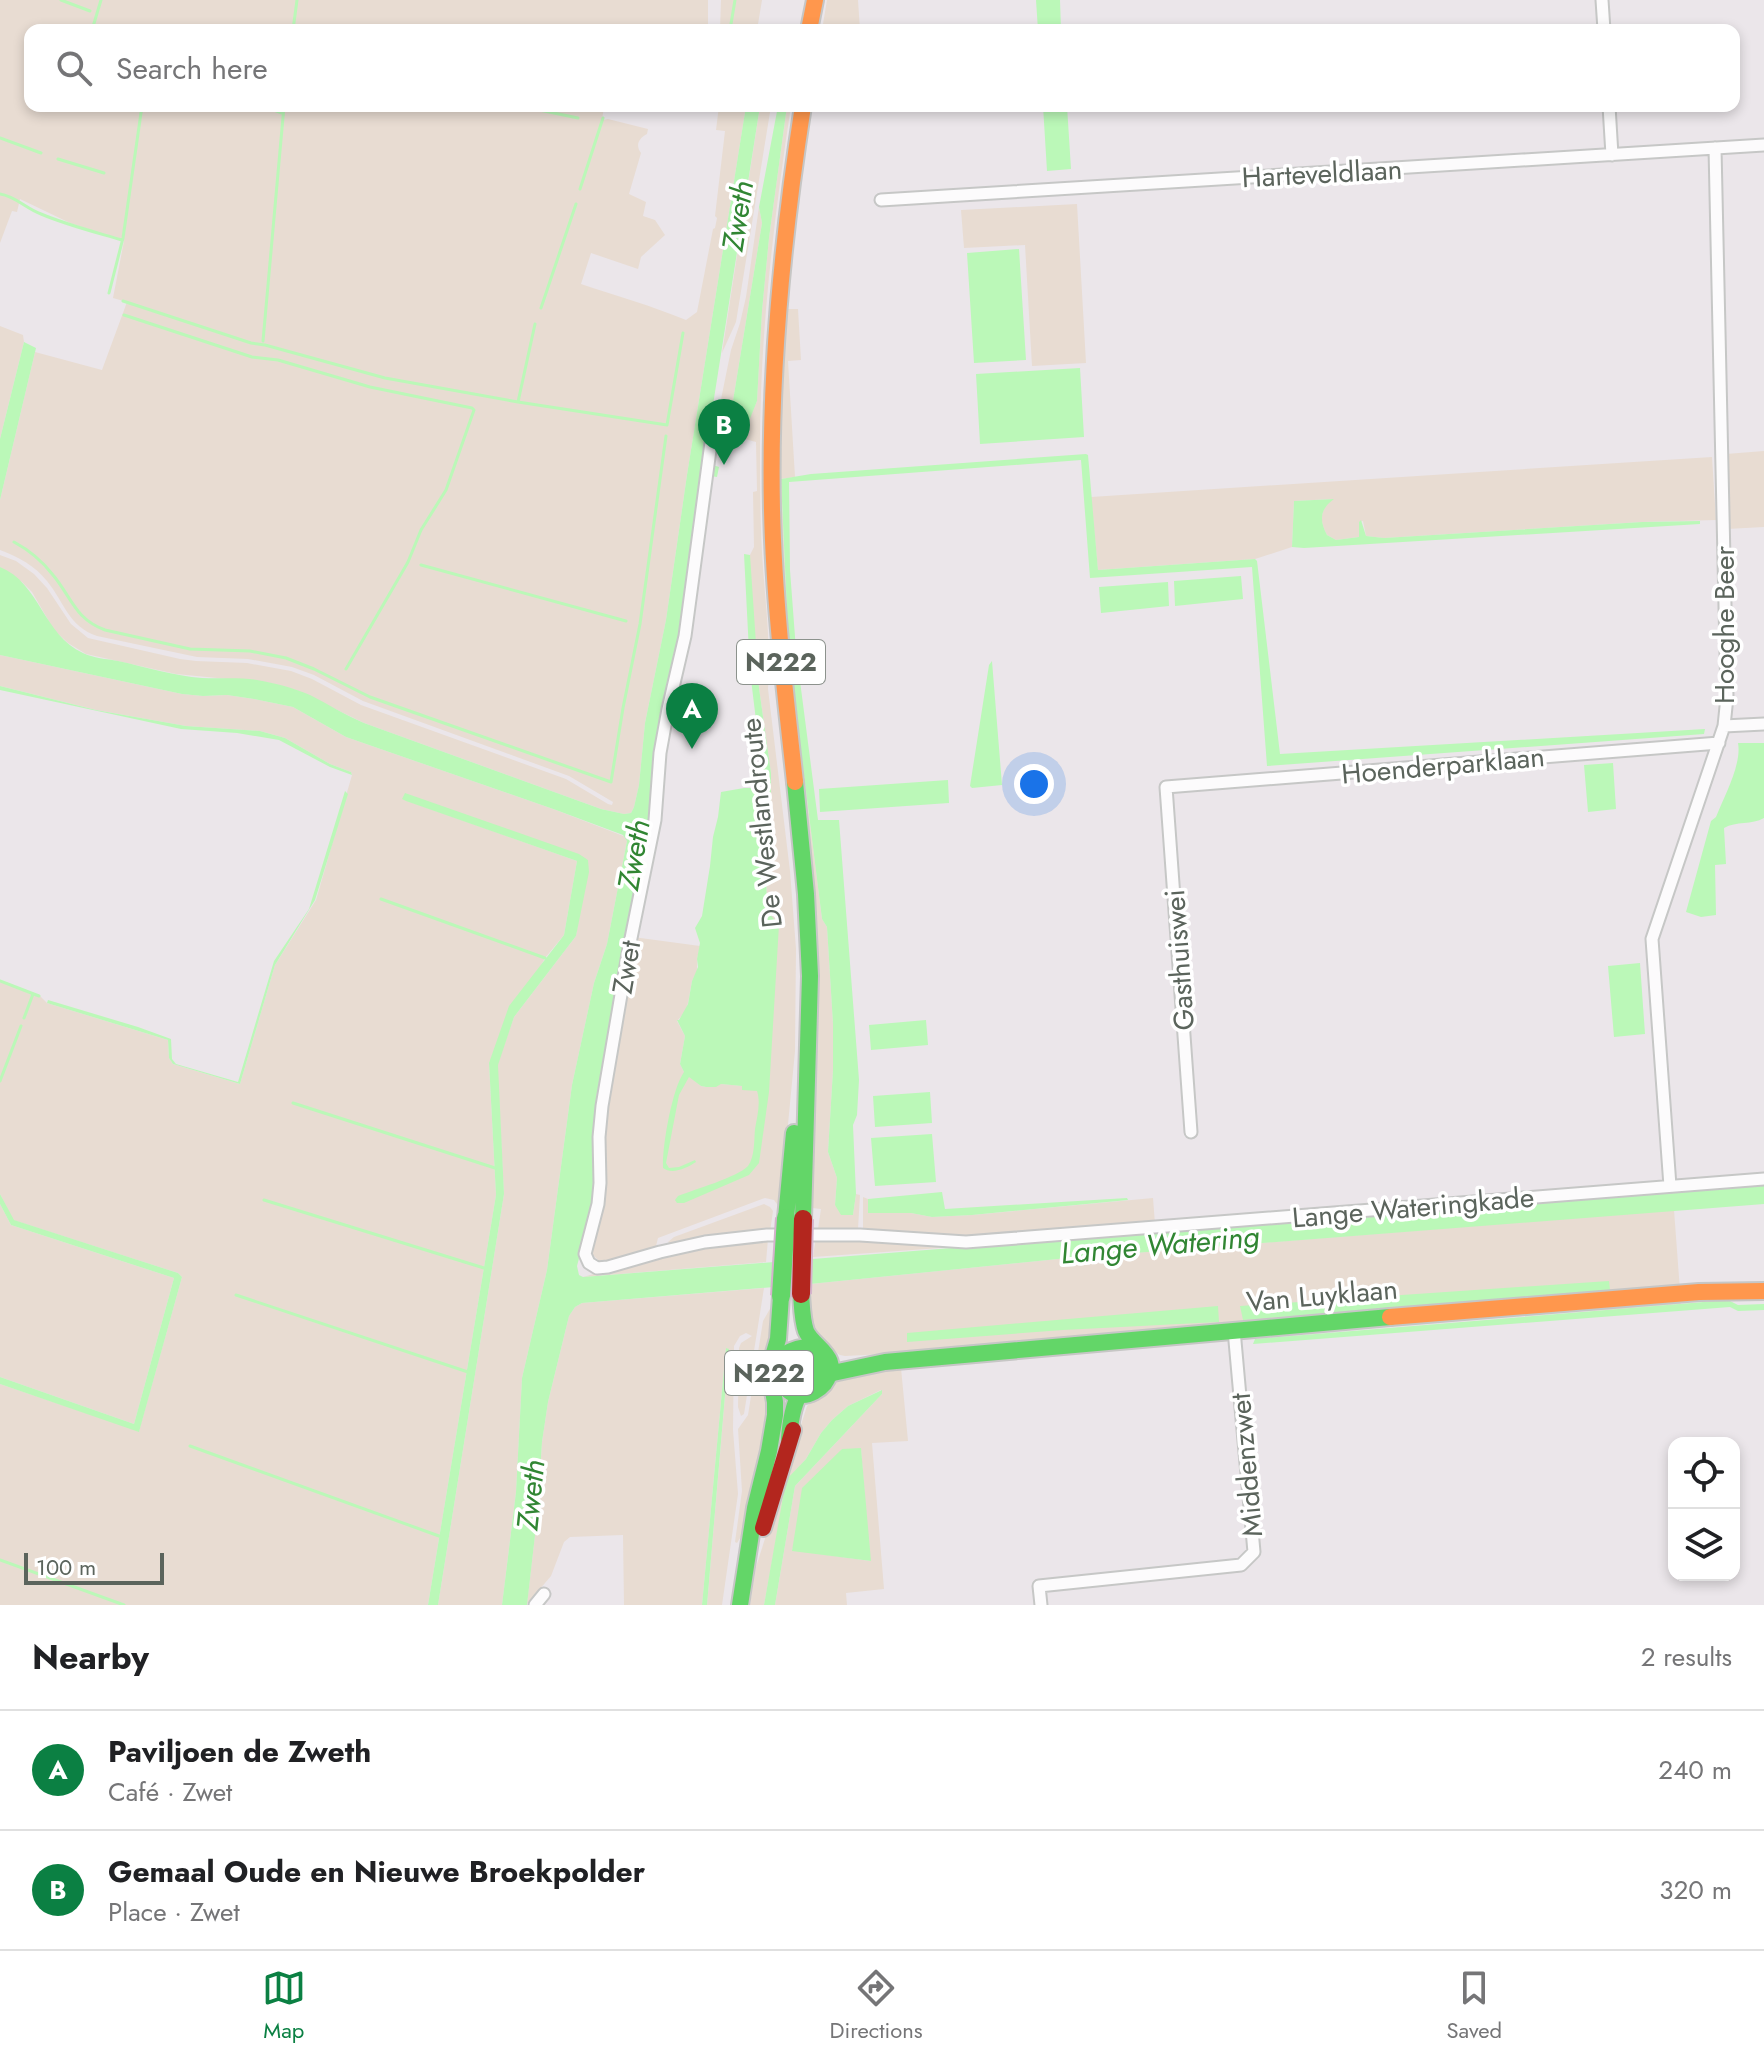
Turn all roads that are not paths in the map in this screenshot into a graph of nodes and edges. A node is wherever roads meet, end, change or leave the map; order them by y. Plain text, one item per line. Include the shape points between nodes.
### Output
1 (815, 0) edge
2 (824, 0) edge
3 (1602, 0) edge
4 (810, 24) edge
5 (819, 24) edge
6 (1604, 24) edge
7 (794, 112) edge
8 (802, 112) edge
9 (1609, 112) edge
10 (1764, 145) edge
11 (1715, 148) junction
12 (1612, 155) junction
13 (881, 200) dead end
14 (712, 435) dead end
15 (1764, 724) edge
16 (1724, 726) junction
17 (1719, 743) junction
18 (1166, 787) joint
19 (1191, 1132) dead end
20 (1764, 1179) edge
21 (1670, 1186) junction
22 (794, 1218) junction
23 (589, 1263) joint
24 (1764, 1291) edge
25 (781, 1296) junction
26 (1234, 1330) junction
27 (814, 1356) junction
28 (798, 1392) junction
29 (769, 1451) junction
30 (544, 1594) dead end
31 (535, 1605) edge
32 (740, 1605) edge
33 (749, 1605) edge
34 (1041, 1605) edge

1 - 4 main road
2 - 5 main road
3 - 6 street
7 - 22 main road, De Westlandroute / N222 via 781,191 764,414 771,651 802,970
8 - 22 main road, De Westlandroute / N222 via 783,254 772,478 778,622 809,941 810,1020
9 - 12 street
10 - 11 street, Harteveldlaan
11 - 12 street, Harteveldlaan
11 - 16 street, Hooghe Beer
12 - 13 street, Harteveldlaan
14 - 23 street, Zwet via 685,636 660,753 655,820 602,1106 598,1204 585,1254
15 - 16 street
16 - 17 street, Hooghe Beer
17 - 18 street, Hoenderparklaan
17 - 21 street, Hooghe Beer via 1652,939
18 - 19 street, Gasthuiswei
20 - 21 street, Lange Wateringkade
21 - 23 street, Lange Wateringkade via 966,1242 767,1235 690,1245 608,1267
22 - 25 main road, De Westlandroute / N222, bridge
22 - 27 main road, De Westlandroute / N222, bridge
24 - 26 main road, Van Luyklaan
25 - 27 main road, De Westlandroute / N222 via 790,1345
25 - 29 main road, De Westlandroute / N222 via 769,1370 775,1415
26 - 27 main road, Van Luyklaan via 885,1362 833,1373
26 - 34 street, Middenzwet via 1254,1552 1241,1565 1039,1586
27 - 28 main road, N222 via 822,1367 819,1378
27 - 28 main road, N222 via 781,1358 779,1378
28 - 29 main road, De Westlandroute / N222 via 786,1404
28 - 33 main road, N222
29 - 32 main road, De Westlandroute / N222
30 - 31 street

